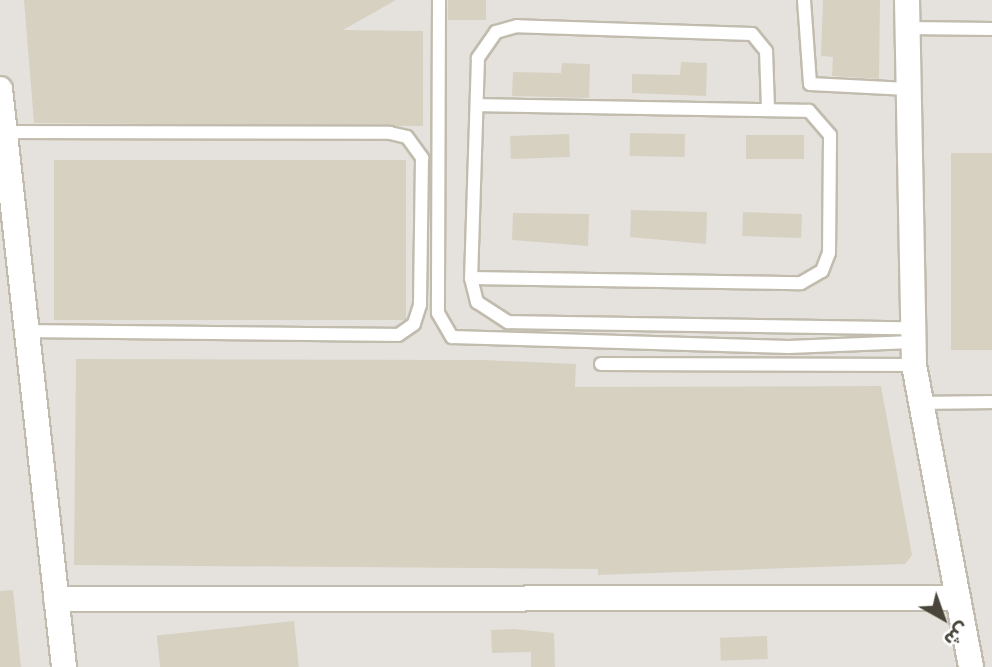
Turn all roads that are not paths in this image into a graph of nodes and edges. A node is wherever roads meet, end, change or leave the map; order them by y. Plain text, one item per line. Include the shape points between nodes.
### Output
1 (439, 0) edge
2 (804, 0) edge
3 (907, 0) edge
4 (907, 28) junction
5 (992, 29) edge
6 (0, 89) edge
7 (908, 89) junction
8 (477, 104) junction
9 (768, 108) junction
10 (5, 132) junction
11 (471, 278) junction
12 (27, 331) junction
13 (913, 345) junction
14 (601, 364) dead end
15 (992, 402) edge
16 (919, 403) junction
17 (957, 598) junction
18 (56, 599) junction
19 (64, 667) edge
20 (971, 667) edge

1 - 13 lane via 438,313 452,337 789,347
2 - 7 lane via 810,84
3 - 4 street
4 - 5 lane
4 - 7 street
6 - 10 street
7 - 13 street
8 - 9 lane
8 - 9 lane via 482,48 496,32 517,26 752,34 766,51
8 - 11 lane
9 - 11 lane via 809,111 830,135 829,253 816,277 801,283
10 - 12 street
10 - 12 lane via 390,133 407,137 422,158 420,305 414,324 398,335
11 - 13 lane via 477,302 508,322
12 - 18 street
13 - 14 lane
13 - 16 street
15 - 16 lane
16 - 17 street
17 - 18 street
17 - 20 street
18 - 19 street

